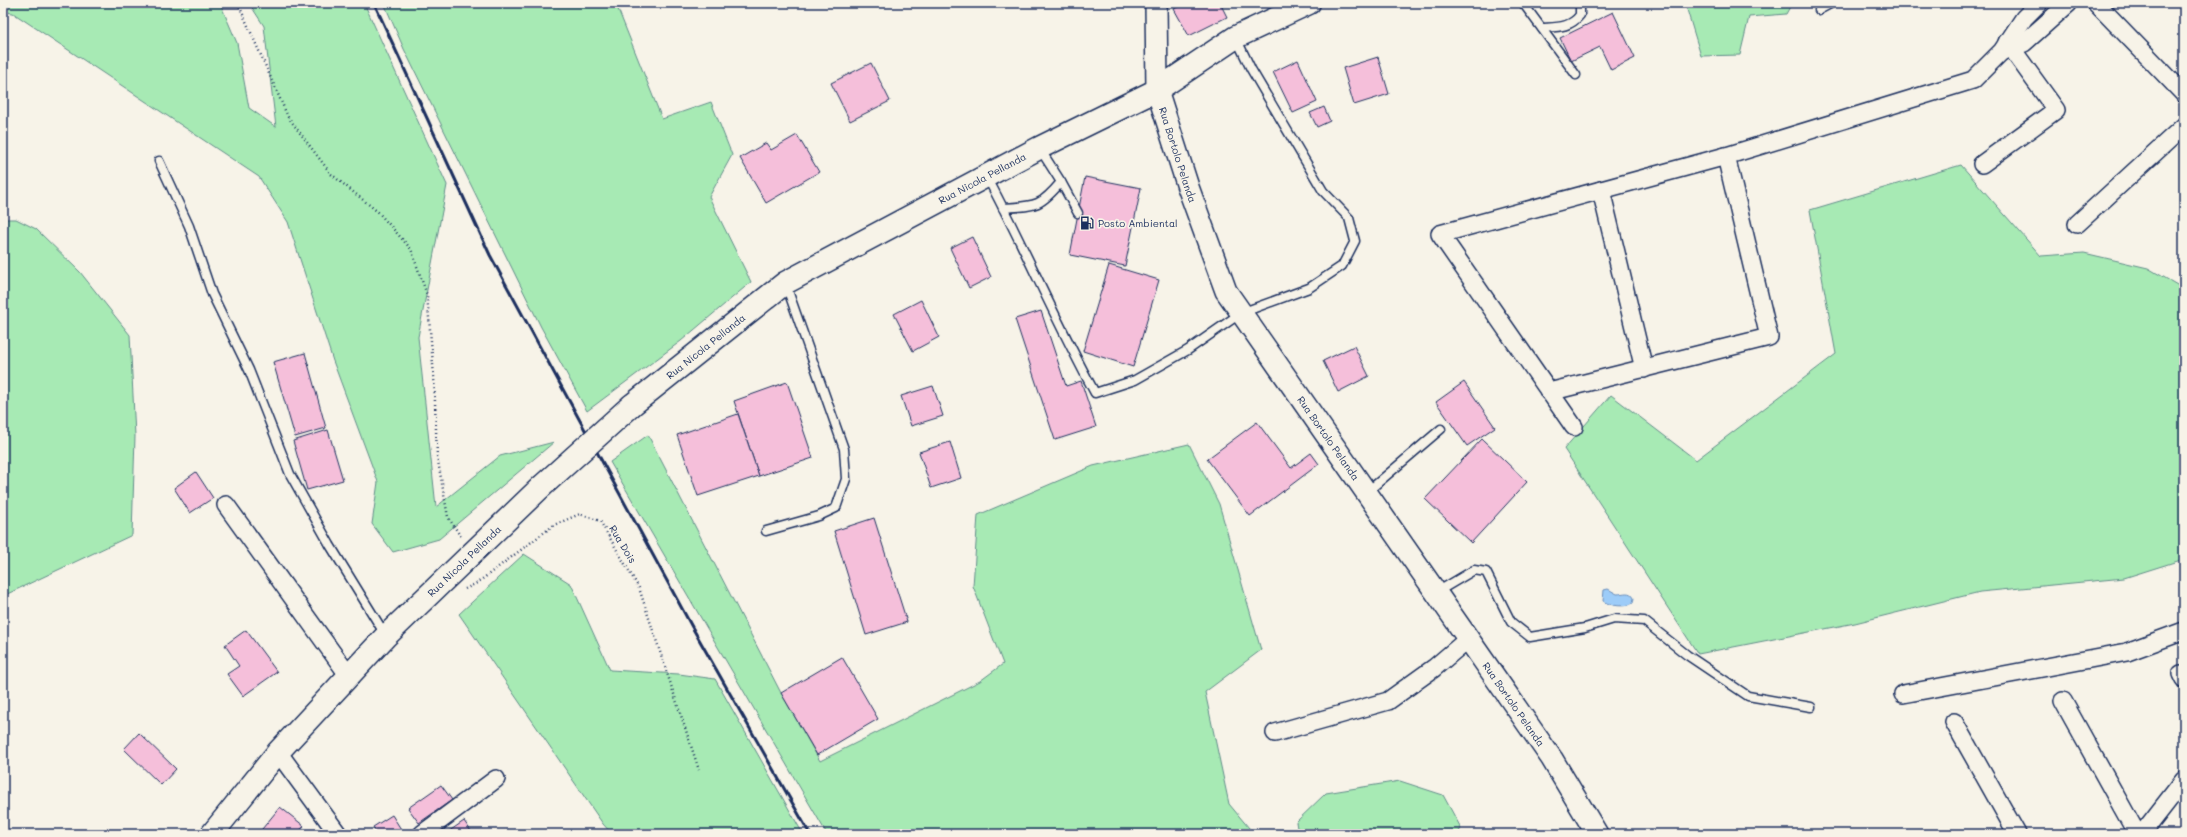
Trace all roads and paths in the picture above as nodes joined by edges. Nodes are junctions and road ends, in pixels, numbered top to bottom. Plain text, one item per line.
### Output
1 (238, 3) edge
2 (1156, 3) edge
3 (1523, 3) edge
4 (1580, 3) edge
5 (1832, 3) edge
6 (2039, 3) edge
7 (2069, 3) edge
8 (2096, 3) edge
9 (1306, 4) edge
10 (1819, 10) dead end
11 (1542, 28) junction
12 (1236, 37) junction
13 (2007, 47) junction
14 (1576, 74) dead end
15 (2182, 87) edge
16 (1157, 90) junction
17 (2184, 126) edge
18 (1039, 148) junction
19 (1726, 156) junction
20 (159, 161) dead end
21 (1982, 164) dead end
22 (986, 177) junction
23 (1061, 182) junction
24 (1601, 190) junction
25 (1004, 208) junction
26 (1078, 212) dead end
27 (2077, 224) dead end
28 (785, 283) junction
29 (1241, 313) junction
30 (1644, 369) junction
31 (1549, 392) junction
32 (1574, 427) dead end
33 (1441, 430) dead end
34 (1366, 492) junction
35 (226, 505) dead end
36 (766, 531) dead end
37 (472, 552) junction
38 (463, 590) dead end
39 (1436, 592) junction
40 (2184, 631) edge
41 (386, 636) junction
42 (1468, 639) junction
43 (349, 676) junction
44 (1903, 694) dead end
45 (2063, 701) dead end
46 (1811, 707) dead end
47 (1954, 722) dead end
48 (1275, 733) dead end
49 (278, 752) junction
50 (699, 770) dead end
51 (496, 779) dead end
52 (2184, 780) edge
53 (212, 834) edge
54 (338, 834) edge
55 (422, 834) edge
56 (1597, 834) edge
57 (2017, 834) edge
58 (2137, 834) edge
59 (2142, 834) edge

1 - 37 path
2 - 16 street, Rua Bortolo Pelanda
3 - 11 lane
4 - 11 lane
5 - 10 lane
6 - 13 street
7 - 13 street
8 - 15 street
9 - 12 main road, Rua Nicola Pellanda
11 - 14 lane
12 - 16 main road, Rua Nicola Pellanda
12 - 29 lane
13 - 19 street
13 - 21 street
16 - 18 main road, Rua Nicola Pellanda
16 - 29 street, Rua Bortolo Pelanda
17 - 27 street
18 - 22 main road, Rua Nicola Pellanda
18 - 23 lane
19 - 24 street
19 - 30 street
20 - 41 lane
22 - 25 lane
22 - 28 main road, Rua Nicola Pellanda
23 - 25 lane
23 - 26 lane
24 - 30 street
24 - 31 street
25 - 29 lane
28 - 36 lane
28 - 37 main road, Rua Nicola Pellanda, bridge
29 - 34 street, Rua Bortolo Pelanda
30 - 31 street
31 - 32 street
33 - 34 lane
34 - 39 street, Rua Bortolo Pelanda
35 - 43 street
37 - 41 main road, Rua Nicola Pellanda
38 - 50 path, Rua Dois
39 - 42 street, Rua Bortolo Pelanda
39 - 46 lane
40 - 44 street
41 - 43 main road, Rua Nicola Pellanda
42 - 48 street
42 - 56 street, Rua Bortolo Pelanda
43 - 49 main road, Rua Nicola Pellanda
45 - 58 street
47 - 57 street
49 - 53 main road, Rua Nicola Pellanda
49 - 54 street
51 - 55 street
52 - 59 street

